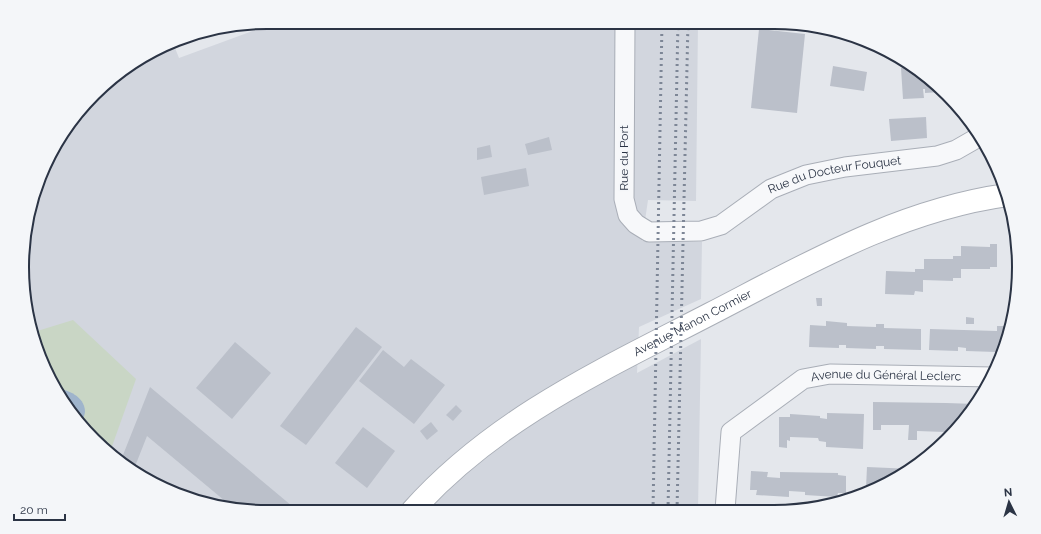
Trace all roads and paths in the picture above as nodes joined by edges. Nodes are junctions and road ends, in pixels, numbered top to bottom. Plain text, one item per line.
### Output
1 (625, 29) edge
2 (975, 139) edge
3 (1001, 196) edge
4 (701, 231) joint
5 (985, 377) edge
6 (418, 505) edge
7 (725, 505) edge

1 - 4 street, Rue du Port
2 - 4 street, Rue du Docteur Fouquet
3 - 6 street, Avenue Manon Cormier
5 - 7 street, Avenue du Général Leclerc

